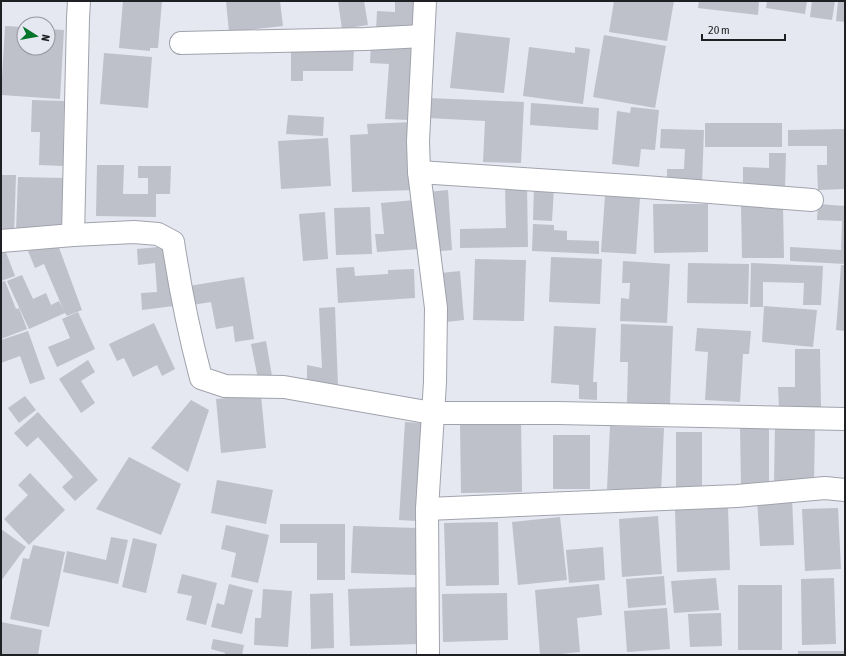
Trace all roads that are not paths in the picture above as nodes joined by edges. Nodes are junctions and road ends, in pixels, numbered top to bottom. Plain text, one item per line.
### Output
1 (80, 1) edge
2 (425, 1) edge
3 (423, 36) junction
4 (181, 43) dead end
5 (419, 172) junction
6 (812, 200) dead end
7 (74, 235) junction
8 (1, 241) edge
9 (432, 413) junction
10 (845, 420) edge
11 (845, 490) edge
12 (427, 509) junction
13 (428, 655) edge

1 - 7 street
2 - 3 street
3 - 4 street
3 - 5 street
5 - 6 street
5 - 9 street
7 - 8 street
7 - 9 street
9 - 10 street
9 - 12 street
11 - 12 street
12 - 13 street

